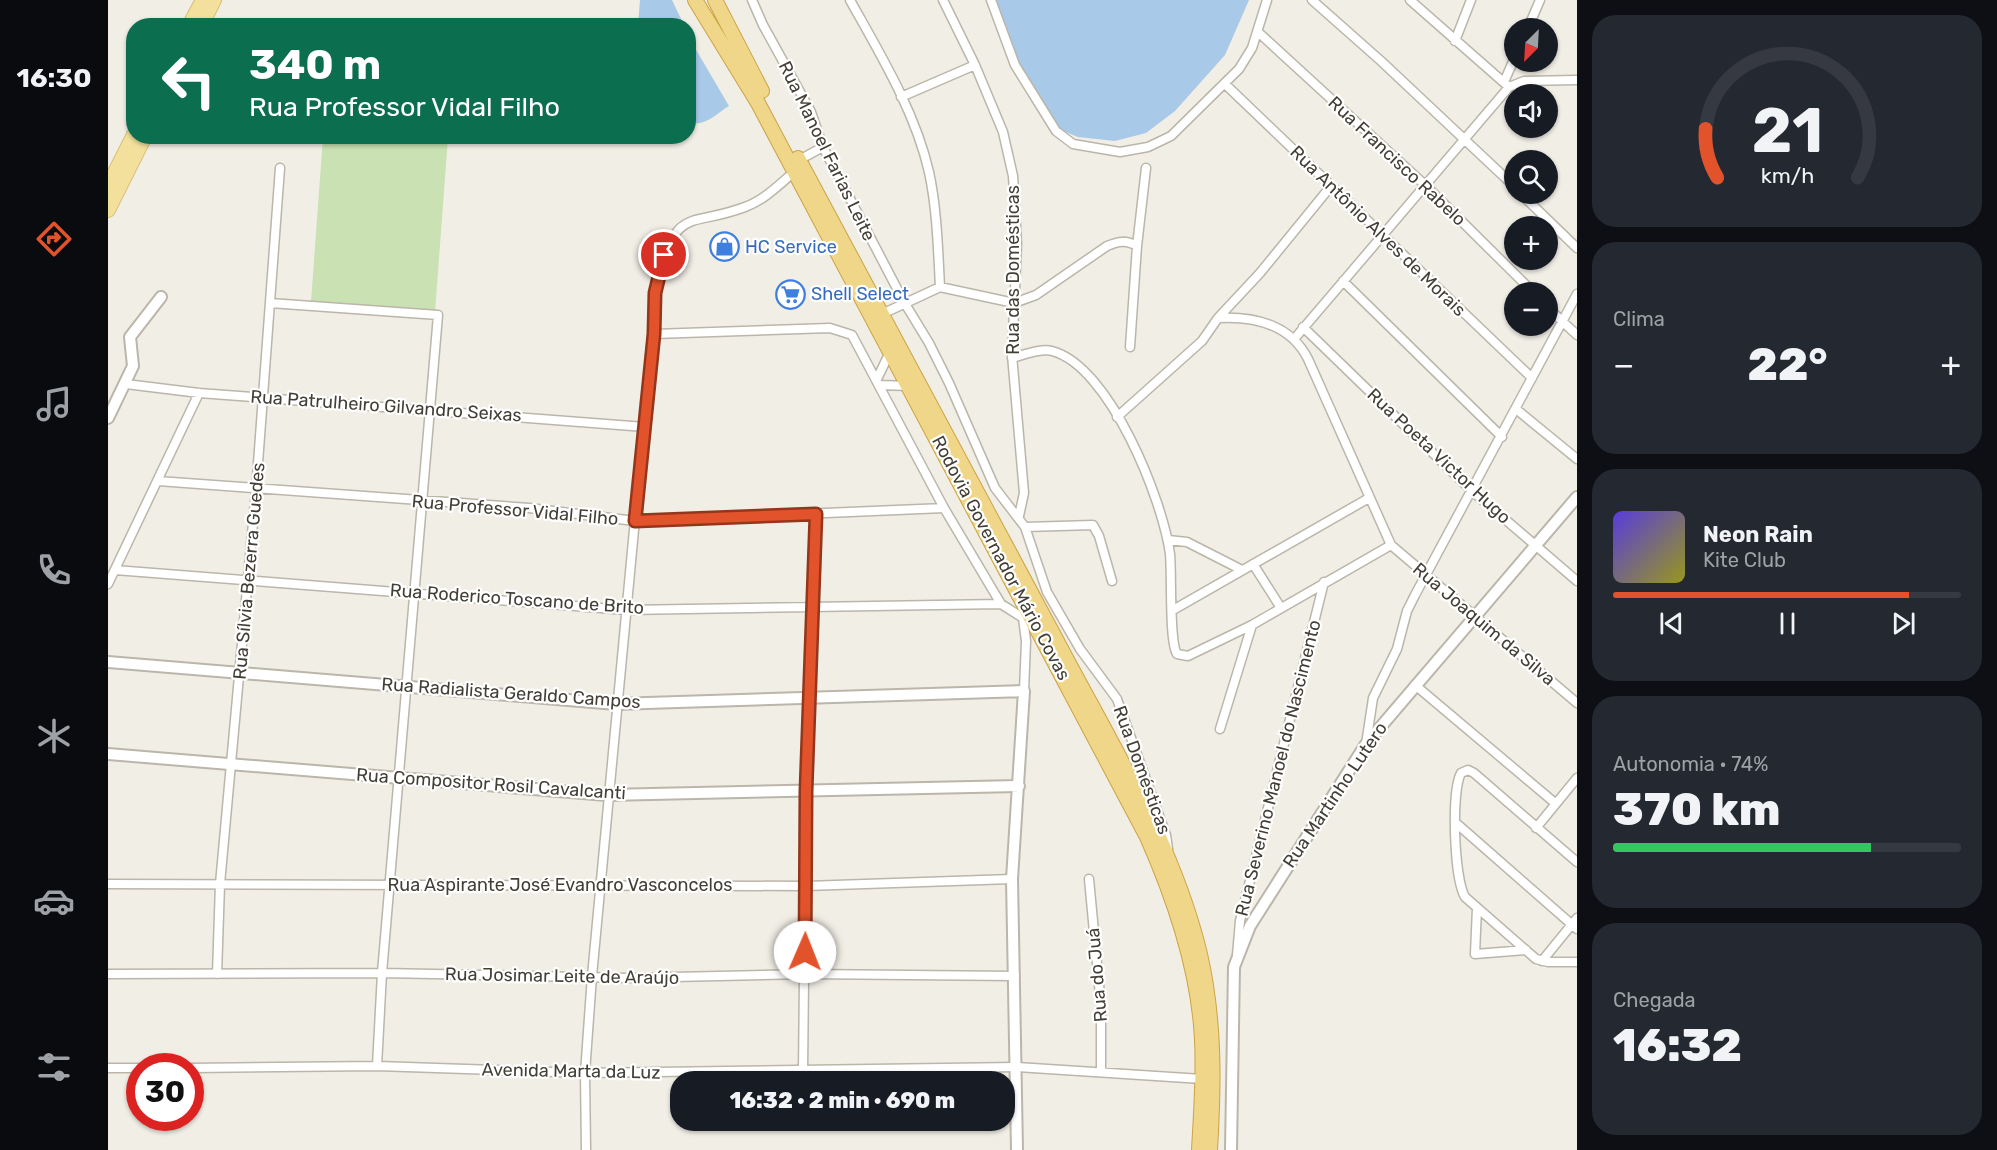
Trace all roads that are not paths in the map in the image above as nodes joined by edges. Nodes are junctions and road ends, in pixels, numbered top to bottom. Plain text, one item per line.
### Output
1 (203, 0) edge
2 (214, 0) edge
3 (695, 0) edge
4 (709, 0) edge
5 (715, 0) edge
6 (753, 0) edge
7 (850, 0) edge
8 (943, 0) edge
9 (991, 0) edge
10 (1267, 0) edge
11 (1312, 0) edge
12 (1410, 0) edge
13 (1471, 0) edge
14 (1540, 0) edge
15 (193, 18) edge
16 (205, 18) edge
17 (1532, 18) edge
18 (724, 21) junction
19 (1258, 32) junction
20 (1455, 41) junction
21 (975, 64) junction
22 (1577, 80) edge
23 (1225, 84) junction
24 (1505, 84) edge
25 (1510, 84) edge
26 (1504, 88) edge
27 (901, 97) junction
28 (1465, 138) junction
29 (129, 144) edge
30 (141, 144) edge
31 (823, 147) junction
32 (797, 166) junction
33 (280, 168) dead end
34 (1146, 168) dead end
35 (1504, 176) edge
36 (109, 180) edge
37 (1425, 185) junction
38 (1330, 186) junction
39 (1531, 204) edge
40 (108, 210) edge
41 (1382, 233) junction
42 (1137, 246) junction
43 (1577, 248) edge
44 (1343, 281) junction
45 (1523, 282) edge
46 (940, 287) junction
47 (1577, 294) edge
48 (161, 297) dead end
49 (904, 302) junction
50 (270, 303) junction
51 (1014, 303) junction
52 (882, 314) junction
53 (1558, 317) edge
54 (1218, 318) junction
55 (1563, 322) junction
56 (1304, 327) junction
57 (654, 334) junction
58 (1577, 336) edge
59 (1294, 338) junction
60 (1130, 347) dead end
61 (890, 352) junction
62 (1012, 358) junction
63 (1532, 378) junction
64 (878, 382) junction
65 (126, 384) junction
66 (909, 386) junction
67 (199, 393) junction
68 (263, 397) junction
69 (430, 409) junction
70 (1516, 409) junction
71 (1117, 417) junction
72 (108, 418) edge
73 (645, 427) junction
74 (1502, 437) junction
75 (1577, 459) edge
76 (982, 460) junction
77 (965, 468) junction
78 (158, 481) junction
79 (256, 490) junction
80 (1473, 491) junction
81 (1577, 497) edge
82 (1370, 498) junction
83 (422, 501) junction
84 (944, 508) junction
85 (816, 514) junction
86 (1019, 516) junction
87 (635, 521) junction
88 (1025, 527) junction
89 (1168, 540) junction
90 (1535, 544) junction
91 (1391, 545) junction
92 (1253, 564) junction
93 (115, 570) junction
94 (1242, 570) junction
95 (1428, 574) junction
96 (248, 580) junction
97 (1577, 580) edge
98 (1112, 582) dead end
99 (1324, 582) junction
100 (108, 584) edge
101 (414, 591) junction
102 (1001, 604) junction
103 (813, 605) junction
104 (1281, 608) junction
105 (626, 610) junction
106 (1173, 610) junction
107 (1475, 614) junction
108 (1027, 616) junction
109 (1252, 625) junction
110 (108, 662) edge
111 (240, 673) junction
112 (1415, 685) junction
113 (408, 687) junction
114 (1024, 691) junction
115 (811, 698) junction
116 (1577, 703) edge
117 (616, 704) junction
118 (1220, 729) dead end
119 (1366, 744) junction
120 (108, 754) edge
121 (232, 763) junction
122 (400, 778) junction
123 (1577, 778) edge
124 (1018, 786) junction
125 (806, 791) junction
126 (607, 795) junction
127 (1555, 803) junction
128 (1456, 823) junction
129 (1536, 828) junction
130 (1168, 858) junction
131 (1577, 862) edge
132 (1012, 879) junction
133 (1089, 879) dead end
134 (108, 884) edge
135 (220, 884) junction
136 (391, 884) junction
137 (806, 885) junction
138 (599, 886) junction
139 (1477, 908) junction
140 (1575, 924) edge
141 (1526, 950) junction
142 (1237, 956) junction
143 (1542, 961) junction
144 (1577, 962) edge
145 (382, 973) junction
146 (108, 974) edge
147 (217, 974) junction
148 (804, 974) junction
149 (591, 976) junction
150 (1015, 976) junction
151 (377, 1066) junction
152 (1017, 1067) junction
153 (108, 1068) edge
154 (126, 1068) edge
155 (204, 1068) edge
156 (803, 1071) edge
157 (846, 1071) edge
158 (1101, 1071) junction
159 (585, 1073) junction
160 (670, 1073) edge
161 (1202, 1079) junction
162 (586, 1150) edge
163 (1017, 1150) edge
164 (1199, 1150) edge
165 (1210, 1150) edge
166 (1231, 1150) edge

1 - 15 main road
2 - 16 main road
3 - 32 highway, Rodovia Governador Mário Covas
4 - 18 highway
5 - 18 highway
6 - 31 street, Rua Manoel Farias Leite
7 - 27 street
8 - 21 street, Rua das Domésticas
9 - 23 street
10 - 19 street
11 - 28 street
12 - 20 street
13 - 20 street
14 - 17 street
18 - 32 highway, Rodovia Governador Mário Covas
19 - 23 street
19 - 37 street, Rua Francisco Rabelo
20 - 24 street
21 - 27 street
21 - 51 street, Rua das Domésticas
22 - 25 street
23 - 38 street, Rua Antônio Alves de Morais
26 - 28 street
27 - 46 street
28 - 35 street
28 - 37 street
29 - 36 main road
30 - 40 main road
31 - 32 street
31 - 49 street, Rua Manoel Farias Leite
32 - 52 highway, Rodovia Governador Mário Covas
32 - 57 street
32 - 61 highway, Rodovia Governador Mário Covas
33 - 50 street, Rua Sílvia Bezerra Guedes
34 - 42 street
37 - 41 street
37 - 45 street, Rua Francisco Rabelo
38 - 41 street, Rua Antônio Alves de Morais
38 - 54 street
39 - 43 street
41 - 44 street
41 - 63 street, Rua Antônio Alves de Morais
42 - 51 street
42 - 60 street
44 - 56 street
44 - 74 street
46 - 49 street
46 - 51 street
47 - 55 street
48 - 65 street
49 - 52 street
49 - 76 street, Rua Manoel Farias Leite
50 - 68 street, Rua Sílvia Bezerra Guedes
50 - 69 street
51 - 62 street, Rua das Domésticas
52 - 77 highway, Rodovia Governador Mário Covas
53 - 55 street
54 - 59 street
54 - 71 street
55 - 58 street
55 - 63 street
56 - 59 street
56 - 80 street, Rua Poeta Victor Hugo
57 - 64 street
57 - 73 street
59 - 82 street
61 - 64 street
61 - 66 highway, Rodovia Governador Mário Covas
62 - 71 street
62 - 86 street, Rua das Domésticas
63 - 70 street
64 - 66 street
64 - 84 street
65 - 67 street, Rua Patrulheiro Gilvandro Seixas
65 - 72 street
66 - 108 highway, Rodovia Governador Mário Covas
67 - 68 street, Rua Patrulheiro Gilvandro Seixas
67 - 78 street
68 - 69 street, Rua Patrulheiro Gilvandro Seixas
68 - 79 street, Rua Sílvia Bezerra Guedes
69 - 73 street, Rua Patrulheiro Gilvandro Seixas
69 - 83 street
70 - 74 street
70 - 75 street
71 - 89 street
73 - 87 street
74 - 80 street
76 - 77 street
76 - 86 street, Rua Manoel Farias Leite
77 - 130 highway, Rodovia Governador Mário Covas
78 - 79 street, Rua Professor Vidal Filho
78 - 93 street
79 - 83 street, Rua Professor Vidal Filho
79 - 96 street, Rua Sílvia Bezerra Guedes
80 - 90 street, Rua Poeta Victor Hugo
80 - 95 street
81 - 90 street, Rua Martinho Lutero
82 - 91 street
82 - 92 street
83 - 87 street, Rua Professor Vidal Filho
83 - 101 street
84 - 85 street, Rua Professor Vidal Filho
84 - 102 street
85 - 87 street, Rua Professor Vidal Filho
85 - 103 street
86 - 88 street, Rua Manoel Farias Leite
87 - 105 street
88 - 98 street
88 - 130 street, Rua Domésticas
89 - 94 street
89 - 106 street
90 - 97 street, Rua Poeta Victor Hugo
90 - 107 street, Rua Martinho Lutero
91 - 95 street, Rua Joaquim da Silva
91 - 99 street
92 - 94 street
92 - 104 street
93 - 96 street, Rua Roderico Toscano de Brito
93 - 100 street
94 - 106 street
95 - 107 street, Rua Joaquim da Silva
95 - 119 street
96 - 101 street, Rua Roderico Toscano de Brito
96 - 111 street, Rua Sílvia Bezerra Guedes
99 - 104 street
99 - 142 street, Rua Severino Manoel do Nascimento
101 - 105 street, Rua Roderico Toscano de Brito
101 - 113 street
102 - 103 street, Rua Roderico Toscano de Brito
102 - 108 street
103 - 105 street, Rua Roderico Toscano de Brito
103 - 115 street
104 - 109 street
105 - 117 street
106 - 109 street
107 - 112 street, Rua Martinho Lutero
107 - 116 street, Rua Joaquim da Silva
108 - 114 street
108 - 161 highway, Rodovia Governador Mário Covas
109 - 118 street
110 - 111 street, Rua Radialista Geraldo Campos
111 - 113 street, Rua Radialista Geraldo Campos
111 - 121 street, Rua Sílvia Bezerra Guedes
112 - 119 street, Rua Martinho Lutero
112 - 127 street
113 - 117 street, Rua Radialista Geraldo Campos
113 - 122 street
114 - 115 street, Rua Radialista Geraldo Campos
114 - 124 street
115 - 117 street, Rua Radialista Geraldo Campos
115 - 125 street
117 - 126 street
119 - 142 street, Rua Martinho Lutero
120 - 121 street, Rua Compositor Rosil Cavalcanti
121 - 122 street, Rua Compositor Rosil Cavalcanti
121 - 135 street, Rua Sílvia Bezerra Guedes
122 - 126 street, Rua Compositor Rosil Cavalcanti
122 - 136 street
123 - 127 street
124 - 125 street, Rua Compositor Rosil Cavalcanti
124 - 132 street
125 - 126 street, Rua Compositor Rosil Cavalcanti
125 - 137 street
126 - 138 street
127 - 129 street
128 - 129 street
128 - 139 street
128 - 140 street
129 - 131 street
130 - 165 highway, Rodovia Governador Mário Covas
132 - 137 street, Rua Aspirante José Evandro Vasconcelos
132 - 150 street
133 - 158 street, Rua do Juá
134 - 135 street, Rua Aspirante José Evandro Vasconcelos
135 - 136 street, Rua Aspirante José Evandro Vasconcelos
135 - 147 street, Rua Sílvia Bezerra Guedes
136 - 138 street, Rua Aspirante José Evandro Vasconcelos
136 - 145 street
137 - 138 street, Rua Aspirante José Evandro Vasconcelos
137 - 148 street
138 - 149 street
139 - 141 street
139 - 141 street
140 - 143 street
141 - 143 street
142 - 166 street, Rua Martinho Lutero
143 - 144 street
145 - 147 street, Rua Josimar Leite de Araújo
145 - 149 street, Rua Josimar Leite de Araújo
145 - 151 street
146 - 147 street, Rua Josimar Leite de Araújo
148 - 149 street, Rua Josimar Leite de Araújo
148 - 150 street, Rua Josimar Leite de Araújo
148 - 156 street
149 - 159 street
150 - 152 street
151 - 155 street, Avenida Marta da Luz
151 - 159 street, Avenida Marta da Luz
152 - 157 street, Avenida Marta da Luz
152 - 158 street, Avenida Marta da Luz
152 - 163 street
153 - 154 street
158 - 161 street, Avenida Marta da Luz
159 - 160 street, Avenida Marta da Luz
159 - 162 street
161 - 164 highway, Rodovia Governador Mário Covas

